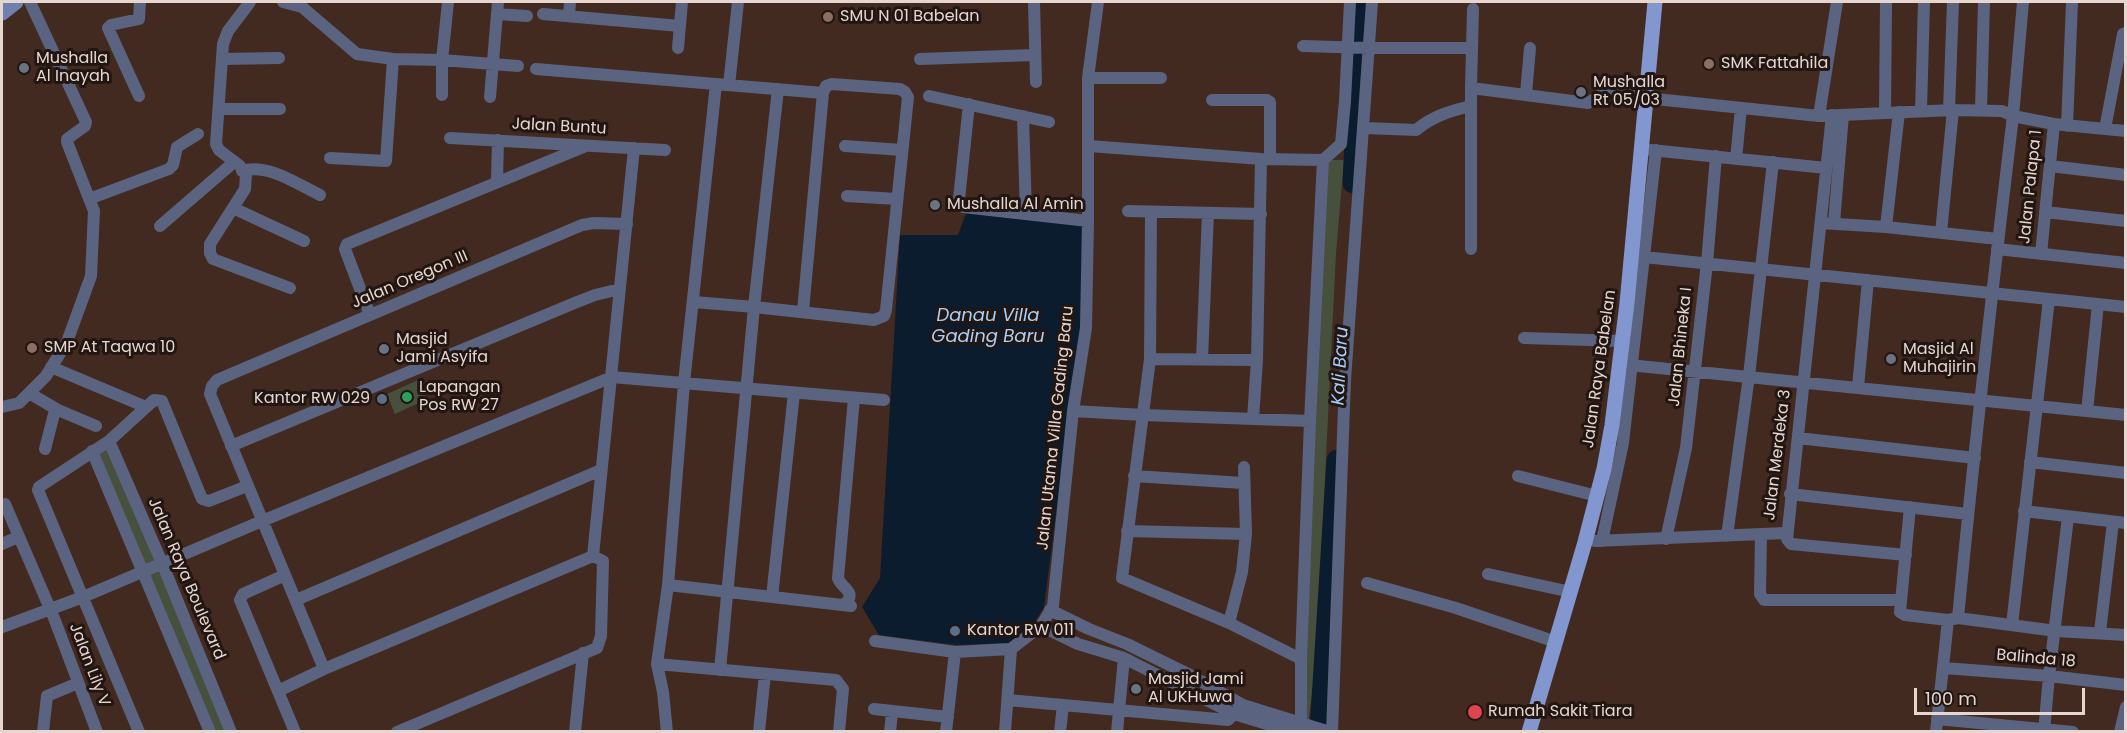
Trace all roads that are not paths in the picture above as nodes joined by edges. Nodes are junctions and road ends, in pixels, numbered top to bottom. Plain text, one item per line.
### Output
1 (16, 2) edge
2 (30, 2) edge
3 (140, 2) edge
4 (250, 2) edge
5 (283, 2) edge
6 (448, 2) edge
7 (570, 2) edge
8 (682, 2) edge
9 (738, 2) edge
10 (1034, 2) edge
11 (1098, 2) edge
12 (1350, 2) edge
13 (1372, 2) edge
14 (1655, 2) edge
15 (1838, 2) edge
16 (1886, 2) edge
17 (1924, 2) edge
18 (1953, 2) edge
19 (1984, 2) edge
20 (2023, 2) edge
21 (2072, 2) edge
22 (498, 8) edge
23 (1473, 9) dead end
24 (2, 13) edge
25 (543, 14) dead end
26 (527, 16) dead end
27 (569, 16) junction
28 (680, 26) junction
29 (2126, 33) edge
30 (1303, 46) dead end
31 (1348, 47) junction
32 (678, 48) dead end
33 (1369, 48) junction
34 (1472, 48) junction
35 (1530, 48) dead end
36 (1035, 56) junction
37 (279, 58) dead end
38 (920, 58) dead end
39 (223, 59) junction
40 (393, 59) junction
41 (442, 60) junction
42 (492, 64) junction
43 (518, 66) dead end
44 (536, 69) dead end
45 (1088, 78) junction
46 (1161, 78) dead end
47 (1036, 82) dead end
48 (716, 84) junction
49 (729, 85) junction
50 (1471, 88) junction
51 (778, 89) junction
52 (823, 93) junction
53 (1526, 94) junction
54 (442, 95) dead end
55 (139, 96) dead end
56 (929, 96) dead end
57 (490, 97) dead end
58 (1646, 98) junction
59 (1212, 100) dead end
60 (969, 104) junction
61 (1471, 106) junction
62 (1741, 108) junction
63 (220, 109) junction
64 (280, 109) dead end
65 (1951, 110) junction
66 (1981, 110) junction
67 (1921, 111) junction
68 (1899, 112) junction
69 (1885, 113) junction
70 (2009, 114) junction
71 (1837, 115) junction
72 (1023, 116) junction
73 (1819, 116) junction
74 (1049, 122) dead end
75 (2061, 125) junction
76 (2105, 129) junction
77 (2126, 131) edge
78 (198, 134) dead end
79 (1364, 134) junction
80 (450, 138) dead end
81 (1341, 138) junction
82 (498, 140) junction
83 (586, 146) junction
84 (845, 146) dead end
85 (1089, 146) junction
86 (634, 148) junction
87 (1649, 149) junction
88 (665, 150) dead end
89 (902, 150) junction
90 (1716, 156) junction
91 (330, 158) dead end
92 (1266, 159) junction
93 (1736, 159) junction
94 (1323, 160) junction
95 (1773, 162) junction
96 (238, 166) junction
97 (2050, 166) junction
98 (1826, 168) junction
99 (2126, 175) edge
100 (497, 182) junction
101 (320, 195) dead end
102 (847, 196) dead end
103 (89, 199) junction
104 (897, 199) junction
105 (233, 208) junction
106 (1128, 211) dead end
107 (1151, 212) junction
108 (2045, 212) junction
109 (1208, 213) junction
110 (1026, 214) junction
111 (1261, 214) junction
112 (1088, 221) junction
113 (2126, 221) edge
114 (1827, 223) junction
115 (627, 224) junction
116 (160, 225) dead end
117 (1886, 227) junction
118 (1941, 233) junction
119 (304, 241) dead end
120 (1998, 244) junction
121 (1471, 249) dead end
122 (2041, 254) junction
123 (1644, 257) junction
124 (1707, 263) junction
125 (2126, 263) edge
126 (1761, 269) junction
127 (1815, 274) junction
128 (1868, 280) junction
129 (290, 288) dead end
130 (620, 290) junction
131 (1992, 293) junction
132 (2049, 299) junction
133 (694, 302) junction
134 (2098, 304) junction
135 (754, 307) junction
136 (2126, 307) edge
137 (803, 312) junction
138 (370, 315) junction
139 (1524, 338) dead end
140 (1622, 341) junction
141 (1150, 358) junction
142 (1202, 358) junction
143 (1257, 360) junction
144 (1625, 364) junction
145 (51, 367) junction
146 (1695, 370) junction
147 (612, 376) junction
148 (1749, 376) junction
149 (1803, 381) junction
150 (684, 383) junction
151 (1858, 387) junction
152 (747, 388) junction
153 (29, 393) junction
154 (794, 393) junction
155 (854, 398) junction
156 (884, 400) dead end
157 (1979, 400) junction
158 (2037, 405) junction
159 (2, 406) edge
160 (146, 407) junction
161 (58, 410) junction
162 (1073, 411) junction
163 (2087, 411) junction
164 (1143, 415) junction
165 (2126, 415) edge
166 (1253, 419) junction
167 (1310, 421) junction
168 (96, 426) dead end
169 (1798, 438) junction
170 (109, 441) junction
171 (231, 446) junction
172 (45, 449) dead end
173 (92, 451) junction
174 (1975, 458) junction
175 (2030, 462) junction
176 (1244, 467) dead end
177 (601, 471) junction
178 (2126, 473) edge
179 (1134, 476) junction
180 (1518, 476) dead end
181 (1243, 483) junction
182 (248, 486) junction
183 (1790, 494) junction
184 (1597, 496) junction
185 (5, 504) dead end
186 (1910, 507) junction
187 (2024, 512) junction
188 (1968, 514) junction
189 (2068, 517) junction
190 (262, 521) junction
191 (2119, 523) edge
192 (1127, 531) junction
193 (1786, 533) junction
194 (1246, 534) junction
195 (1761, 534) junction
196 (1726, 536) junction
197 (18, 537) junction
198 (1666, 539) junction
199 (1602, 541) junction
200 (1586, 542) junction
201 (2, 544) edge
202 (1906, 555) junction
203 (593, 556) junction
204 (162, 563) junction
205 (143, 571) junction
206 (1488, 574) dead end
207 (285, 575) junction
208 (1367, 583) dead end
209 (668, 585) junction
210 (729, 592) junction
211 (1571, 592) junction
212 (83, 597) junction
213 (772, 597) junction
214 (296, 600) junction
215 (1900, 600) junction
216 (1052, 608) junction
217 (50, 610) junction
218 (1953, 619) junction
219 (1229, 623) junction
220 (2012, 625) junction
221 (1041, 626) junction
222 (2, 627) edge
223 (2056, 631) junction
224 (2100, 632) junction
225 (2126, 635) edge
226 (875, 641) dead end
227 (1556, 642) junction
228 (1011, 649) junction
229 (955, 652) junction
230 (583, 653) junction
231 (1124, 658) junction
232 (1301, 659) junction
233 (657, 664) junction
234 (1944, 668) junction
235 (324, 669) junction
236 (720, 670) junction
237 (765, 675) junction
238 (2049, 676) junction
239 (78, 683) junction
240 (2126, 685) edge
241 (278, 691) junction
242 (1008, 700) junction
243 (1063, 705) junction
244 (2126, 707) edge
245 (874, 709) dead end
246 (1119, 710) junction
247 (892, 711) junction
248 (948, 717) junction
249 (1232, 718) edge
250 (1936, 725) edge
251 (1301, 728) edge
252 (2044, 730) edge
253 (1329, 731) edge
254 (43, 732) edge
255 (97, 732) edge
256 (139, 732) edge
257 (210, 732) edge
258 (231, 732) edge
259 (295, 732) edge
260 (397, 732) edge
261 (575, 732) edge
262 (667, 732) edge
263 (759, 732) edge
264 (839, 732) edge
265 (890, 732) edge
266 (946, 732) edge
267 (1005, 732) edge
268 (1060, 732) edge
269 (1117, 732) edge
270 (1529, 732) edge
271 (2073, 732) edge
272 (2120, 732) edge

1 - 24 street
2 - 103 street
3 - 55 street
4 - 39 street
5 - 40 street
6 - 41 street
7 - 27 street
8 - 28 street
9 - 49 street
10 - 36 street
11 - 45 street, Jalan Utama Villa Gading Baru
12 - 31 street
13 - 33 street
14 - 58 main road, Jalan Raya Babelan
15 - 73 street
16 - 69 street
17 - 67 street
18 - 65 street
19 - 66 street
20 - 70 street
21 - 75 street, Jalan Palapa 1
22 - 26 street
22 - 42 street
23 - 34 street
25 - 27 street
27 - 28 street
28 - 32 street
29 - 76 street
30 - 31 street
31 - 33 street
31 - 81 street
33 - 34 street
33 - 79 street
34 - 50 street
35 - 53 street
36 - 38 street
36 - 47 street
37 - 39 street
39 - 63 street
40 - 41 street
40 - 91 street
41 - 42 street
41 - 54 street
42 - 43 street
42 - 57 street
44 - 48 street
45 - 46 street
45 - 85 street, Jalan Utama Villa Gading Baru
48 - 49 street
48 - 133 street
49 - 51 street
50 - 53 street
50 - 61 street
51 - 52 street
51 - 135 street
52 - 89 street
52 - 137 street
53 - 58 street
56 - 60 street
58 - 62 street
58 - 87 main road, Jalan Raya Babelan
59 - 92 street
60 - 72 street
60 - 110 street
61 - 79 street
61 - 121 street
62 - 73 street
62 - 93 street
63 - 64 street
63 - 96 street
65 - 66 street
65 - 67 street
65 - 118 street
66 - 70 street
67 - 68 street
68 - 69 street
68 - 117 street
69 - 71 street
70 - 75 street
70 - 120 street
71 - 73 street
71 - 98 street
71 - 114 street
72 - 74 street
72 - 110 street
75 - 76 street
75 - 97 street, Jalan Palapa 1
76 - 77 street
78 - 103 street
79 - 81 street
79 - 253 street
80 - 82 street, Jalan Buntu
81 - 94 street
82 - 83 street, Jalan Buntu
82 - 100 street
83 - 86 street, Jalan Buntu
83 - 100 street
84 - 89 street
85 - 92 street
85 - 112 street, Jalan Utama Villa Gading Baru
86 - 88 street, Jalan Buntu
86 - 115 street
87 - 90 street
87 - 123 street
87 - 140 main road, Jalan Raya Babelan
89 - 104 street
90 - 93 street
90 - 124 street, Jalan Bhineka I
92 - 94 street
92 - 111 street
93 - 95 street
94 - 167 street
95 - 98 street
95 - 126 street
96 - 101 street
96 - 105 street
96 - 116 street
97 - 99 street
97 - 108 street, Jalan Palapa 1
98 - 114 street
100 - 138 street
102 - 104 street
103 - 145 street
104 - 137 street
105 - 119 street
105 - 129 street
106 - 107 street
107 - 109 street
107 - 141 street
108 - 113 street
108 - 122 street, Jalan Palapa 1
109 - 111 street
109 - 142 street
110 - 112 street
111 - 143 street
112 - 162 street, Jalan Utama Villa Gading Baru
114 - 117 street
114 - 127 street, Jalan Merdeka 3
115 - 130 street
115 - 138 street, Jalan Oregon III
117 - 118 street
118 - 120 street
120 - 122 street
120 - 131 street
122 - 125 street
123 - 124 street
123 - 144 street
124 - 126 street
124 - 146 street, Jalan Bhineka I
126 - 127 street
126 - 148 street
127 - 128 street
127 - 149 street, Jalan Merdeka 3
128 - 131 street
128 - 151 street
130 - 147 street
130 - 171 street
131 - 132 street
131 - 157 street
132 - 134 street
132 - 158 street
133 - 135 street
133 - 150 street
134 - 136 street
134 - 163 street
135 - 137 street
135 - 152 street
138 - 171 street, Jalan Oregon III
139 - 140 street
140 - 144 main road, Jalan Raya Babelan
141 - 142 street
141 - 164 street
142 - 143 street
143 - 166 street
144 - 146 street
144 - 184 main road, Jalan Raya Babelan
144 - 199 street
145 - 153 street
145 - 160 street
146 - 148 street
146 - 198 street, Jalan Bhineka I
147 - 150 street
147 - 177 street
147 - 190 street
148 - 149 street
148 - 196 street
149 - 151 street
149 - 169 street, Jalan Merdeka 3
150 - 152 street
150 - 209 street
151 - 157 street
152 - 154 street
152 - 210 street
153 - 159 street
153 - 161 street
154 - 155 street
154 - 213 street
155 - 156 street
155 - 213 street
157 - 158 street
157 - 174 street
158 - 163 street
158 - 175 street
160 - 170 street
160 - 182 street
161 - 168 street
161 - 172 street
162 - 164 street
162 - 216 street, Jalan Utama Villa Gading Baru
163 - 165 street
164 - 166 street
164 - 179 street
166 - 167 street
167 - 232 street
169 - 174 street
169 - 183 street, Jalan Merdeka 3
170 - 173 street
170 - 204 street, Jalan Raya Boulevard
171 - 182 street
173 - 205 street
173 - 212 street
174 - 188 street
175 - 178 street
175 - 187 street
176 - 181 street
177 - 203 street
177 - 214 street
179 - 181 street
179 - 192 street
180 - 184 street
181 - 194 street
182 - 190 street
183 - 186 street
183 - 193 street, Jalan Merdeka 3
184 - 200 main road, Jalan Raya Babelan
185 - 197 street, Jalan Lily V
186 - 188 street
186 - 202 street
187 - 189 street
187 - 220 street
188 - 218 street
189 - 191 street
189 - 223 street
190 - 204 street
190 - 207 street
191 - 224 street
192 - 194 street
192 - 219 street
193 - 195 street
193 - 202 street
194 - 219 street
195 - 196 street
195 - 215 street
196 - 198 street
197 - 201 street
197 - 217 street, Jalan Lily V
198 - 199 street
199 - 200 street
200 - 211 main road, Jalan Raya Babelan
202 - 215 street
203 - 230 street
203 - 235 street
204 - 205 street
204 - 258 street, Jalan Raya Boulevard
205 - 212 street
205 - 257 street
206 - 211 street
207 - 214 street
207 - 241 street
208 - 227 street
209 - 210 street
209 - 233 street
210 - 213 street
210 - 236 street
211 - 227 main road, Jalan Raya Babelan
212 - 217 street
212 - 256 street
214 - 235 street
215 - 218 street
216 - 221 street
216 - 249 street
217 - 222 street
217 - 239 street, Jalan Lily V
218 - 220 street
218 - 234 street
219 - 232 street
220 - 223 street
221 - 228 street
221 - 231 street
223 - 224 street
223 - 238 street
224 - 225 street
226 - 229 street
227 - 270 main road, Jalan Raya Babelan
228 - 229 street
228 - 242 street
229 - 248 street
230 - 260 street
230 - 261 street
231 - 246 street
231 - 249 street
232 - 251 street
233 - 236 street
233 - 262 street
234 - 238 street, Balinda 18
234 - 250 street
235 - 241 street
236 - 237 street
237 - 263 street
237 - 264 street
238 - 240 street, Balinda 18
238 - 252 street
239 - 254 street
239 - 255 street, Jalan Lily V
241 - 259 street
242 - 243 street
242 - 267 street
243 - 246 street
243 - 268 street
244 - 272 street
245 - 247 street
246 - 249 street
246 - 269 street
247 - 248 street
247 - 265 street
248 - 266 street
249 - 251 street
249 - 251 street
250 - 252 street
251 - 253 street
252 - 271 street

